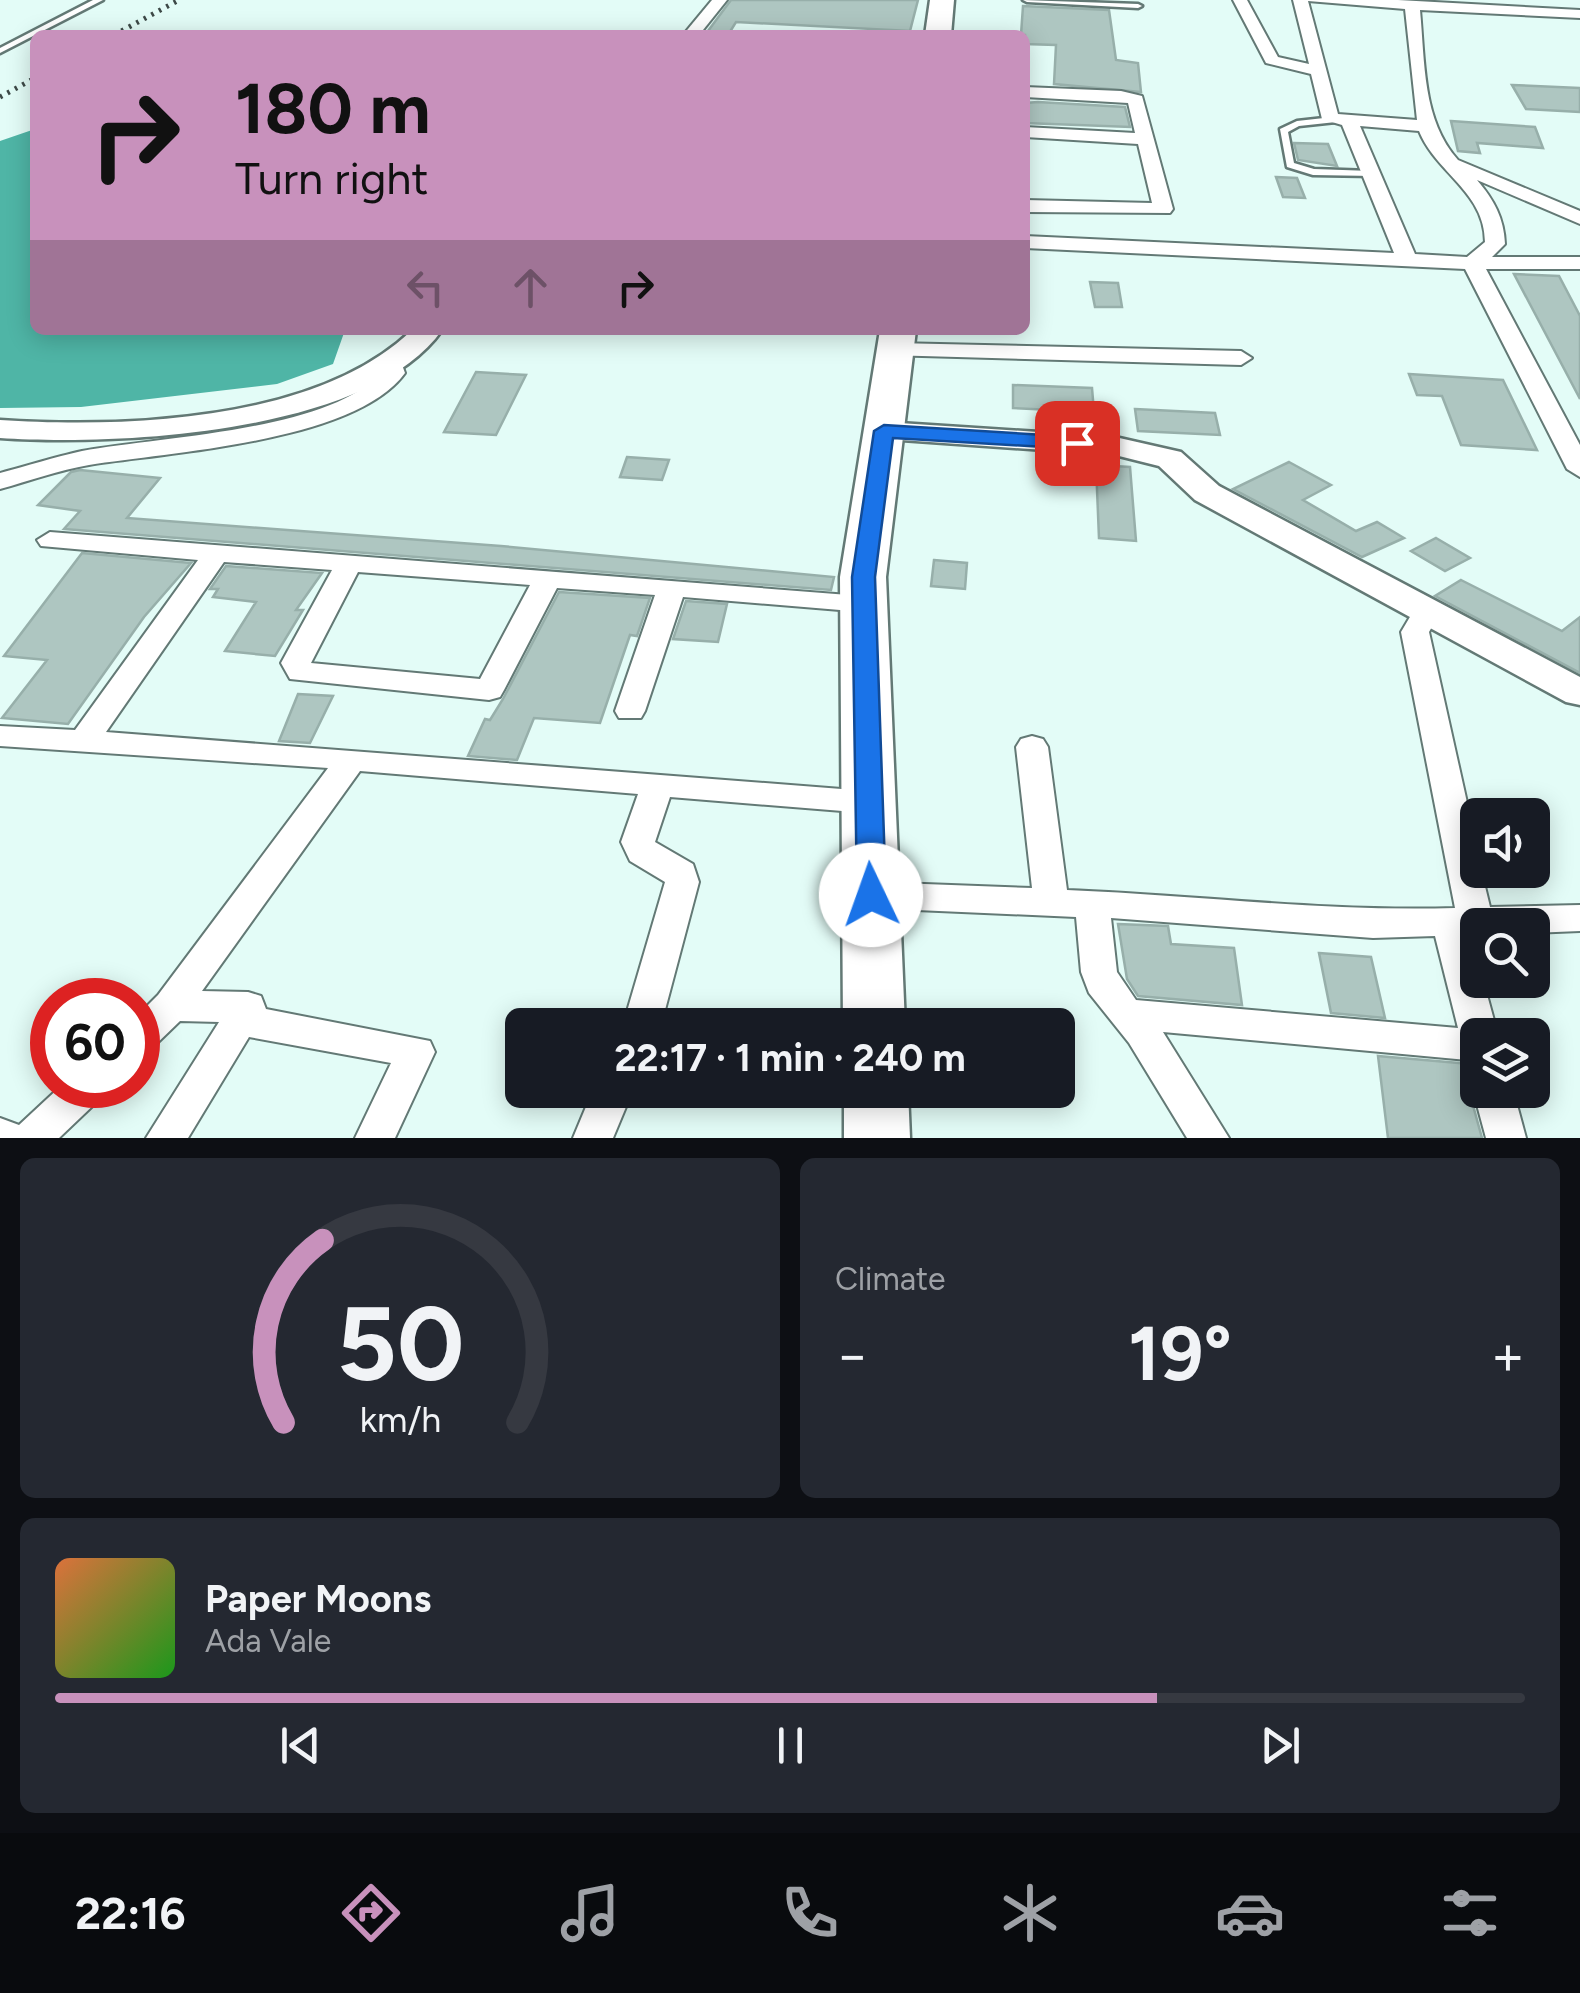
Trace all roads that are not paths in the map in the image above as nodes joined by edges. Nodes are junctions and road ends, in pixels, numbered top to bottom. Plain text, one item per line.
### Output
1 (99, 0) edge
2 (720, 0) edge
3 (942, 0) edge
4 (1028, 0) edge
5 (1240, 0) edge
6 (1300, 0) edge
7 (1314, 0) edge
8 (1412, 5) junction
9 (1138, 6) dead end
10 (1580, 14) edge
11 (40, 30) edge
12 (695, 30) edge
13 (939, 30) edge
14 (30, 35) edge
15 (0, 50) edge
16 (1318, 71) junction
17 (1030, 92) edge
18 (1341, 121) junction
19 (1428, 126) junction
20 (1030, 132) edge
21 (1146, 139) junction
22 (1452, 162) junction
23 (1371, 174) junction
24 (1030, 206) edge
25 (1580, 218) edge
26 (1030, 242) edge
27 (1407, 260) junction
28 (1472, 263) junction
29 (1580, 263) edge
30 (424, 335) edge
31 (897, 340) edge
32 (1240, 358) dead end
33 (390, 362) junction
34 (0, 430) edge
35 (884, 431) junction
36 (1580, 468) edge
37 (0, 481) edge
38 (50, 540) dead end
39 (217, 552) junction
40 (349, 563) junction
41 (548, 578) junction
42 (672, 588) junction
43 (864, 603) junction
44 (1427, 610) junction
45 (1580, 692) edge
46 (630, 711) dead end
47 (0, 736) edge
48 (84, 741) junction
49 (1032, 746) dead end
50 (352, 758) junction
51 (657, 786) junction
52 (866, 802) junction
53 (871, 895) junction
54 (1052, 902) junction
55 (1092, 904) junction
56 (1461, 908) edge
57 (1580, 918) edge
58 (1550, 919) edge
59 (1460, 923) edge
60 (171, 1006) junction
61 (647, 1008) edge
62 (874, 1008) edge
63 (1126, 1014) junction
64 (160, 1017) edge
65 (240, 1020) junction
66 (1460, 1043) edge
67 (64, 1108) edge
68 (606, 1108) edge
69 (876, 1108) edge
70 (1498, 1108) edge
71 (0, 1135) edge
72 (7, 1138) edge
73 (32, 1138) edge
74 (166, 1138) edge
75 (375, 1138) edge
76 (593, 1138) edge
77 (876, 1138) edge
78 (1209, 1138) edge
79 (1506, 1138) edge

1 - 11 lane
2 - 12 street
3 - 13 main road
4 - 9 lane
5 - 16 street
6 - 16 street
7 - 8 street
8 - 10 street
8 - 19 street
14 - 15 lane
16 - 18 street
17 - 21 street
18 - 19 street
18 - 23 street
18 - 23 lane
19 - 22 street
20 - 21 street
21 - 24 street
22 - 25 street
22 - 28 street
23 - 27 street
26 - 27 street
27 - 28 street
28 - 29 street
28 - 36 street
30 - 33 street
31 - 32 street
31 - 35 main road
33 - 34 street
33 - 37 street
35 - 43 main road
35 - 44 street
38 - 39 street
39 - 40 street
39 - 48 street
40 - 41 street
40 - 41 street
41 - 42 street
42 - 43 street
42 - 46 street
43 - 52 main road
44 - 45 street
44 - 56 street
47 - 48 street
48 - 50 street
49 - 54 street
50 - 51 street
50 - 60 street
51 - 52 street
51 - 61 street
52 - 53 main road
53 - 54 street
53 - 62 main road
54 - 55 street
55 - 59 street
55 - 63 street
57 - 58 street
60 - 64 street
60 - 65 street
63 - 66 street
63 - 78 street
65 - 74 street
65 - 75 street
67 - 73 street
68 - 76 street
69 - 77 main road
70 - 79 street
71 - 72 street

